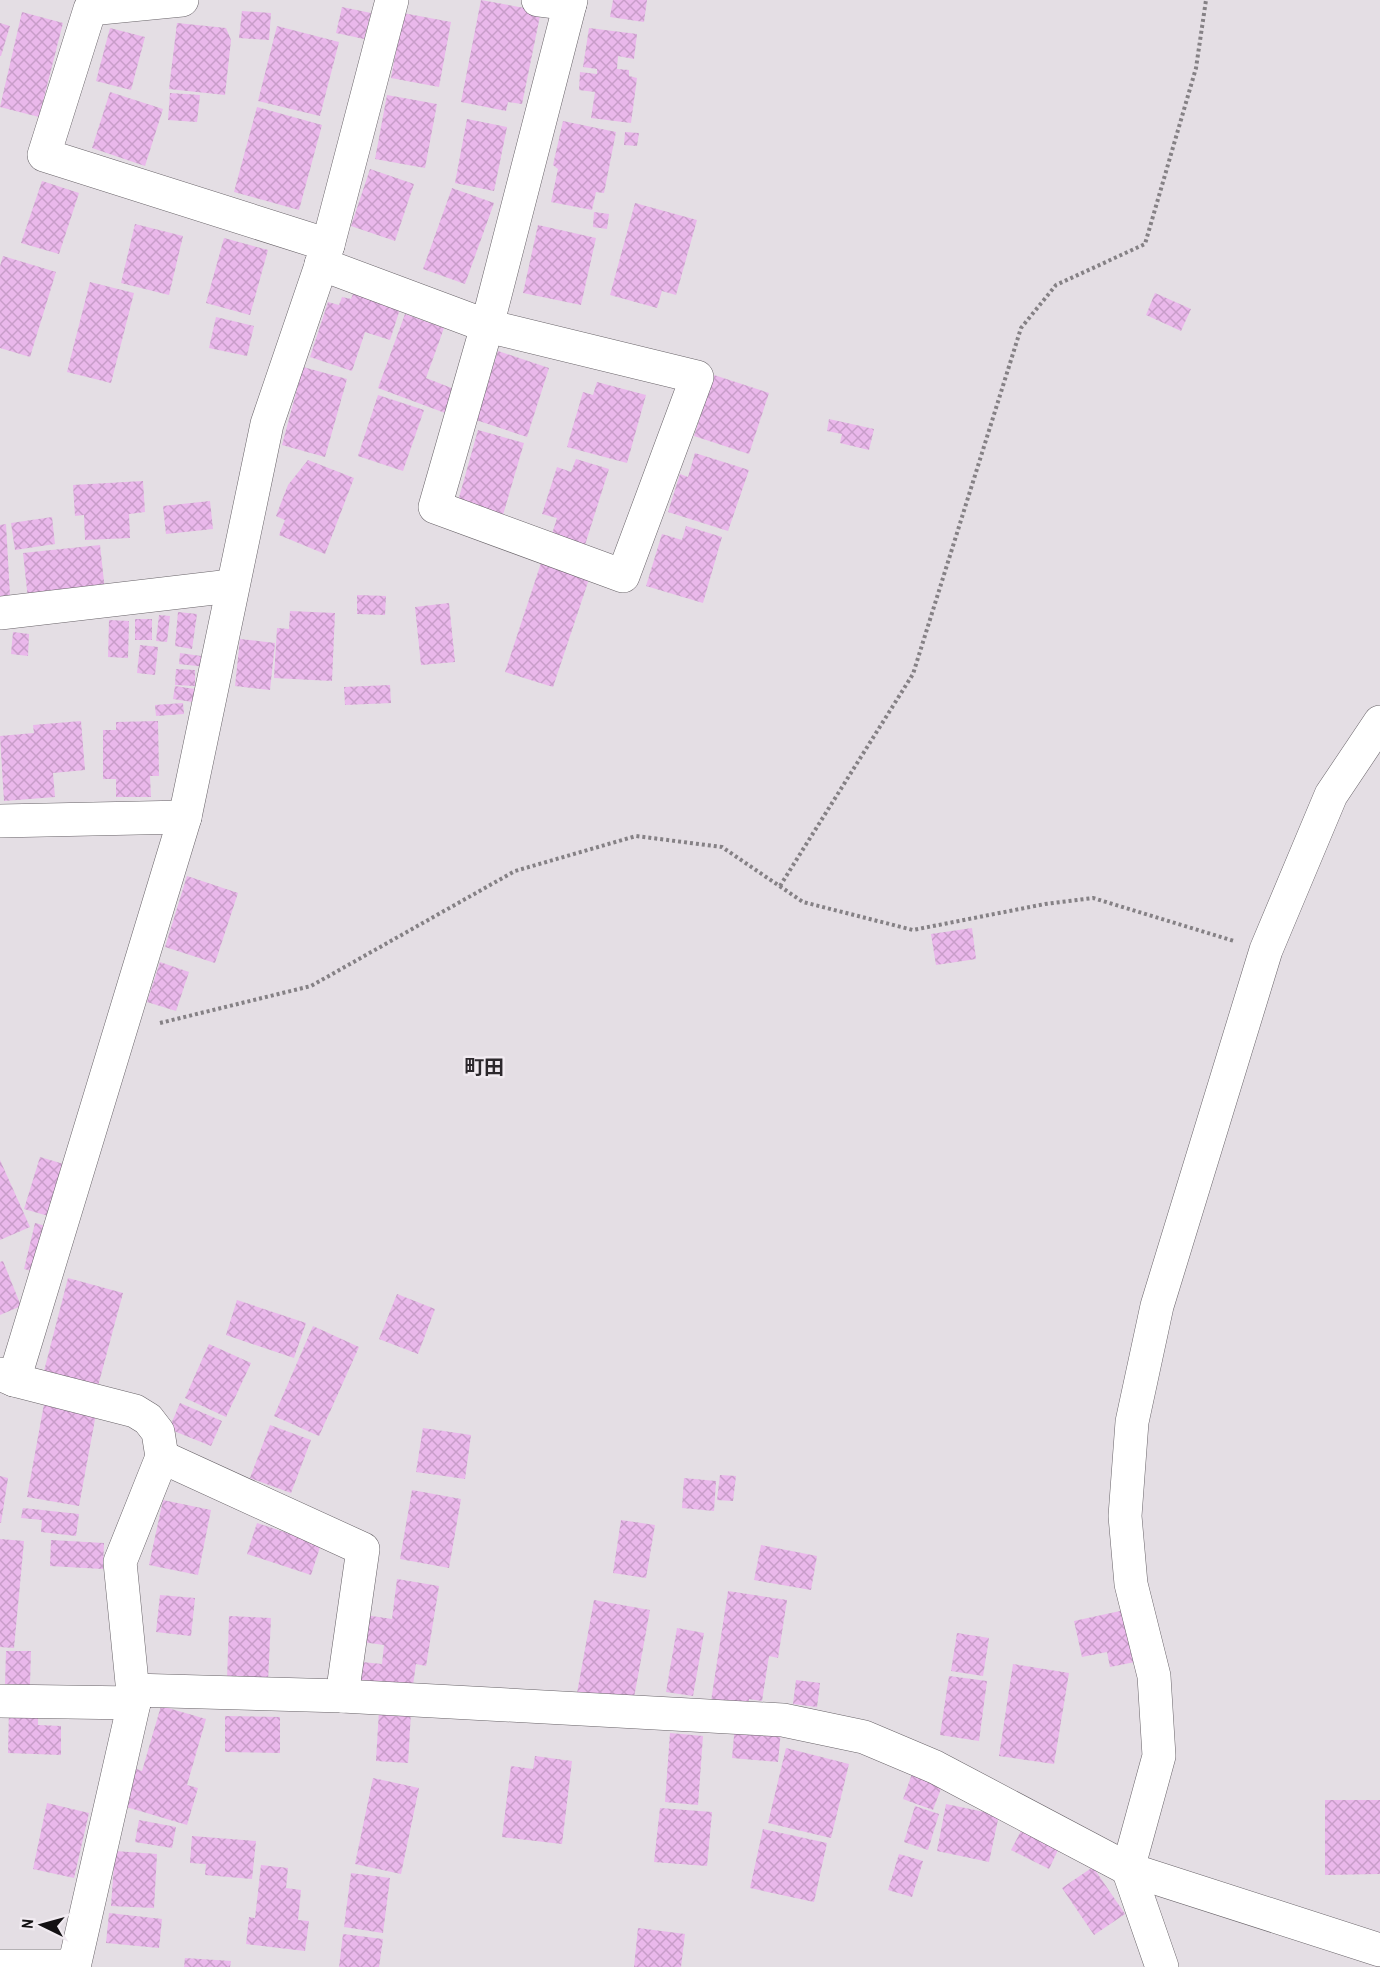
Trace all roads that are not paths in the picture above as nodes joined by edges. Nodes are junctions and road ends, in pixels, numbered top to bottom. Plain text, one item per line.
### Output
1 (182, 0) edge
2 (392, 0) edge
3 (538, 0) edge
4 (570, 2) edge
5 (325, 255) junction
6 (488, 326) junction
7 (231, 586) junction
8 (0, 613) edge
9 (1380, 722) edge
10 (185, 817) junction
11 (0, 820) edge
12 (4, 1375) edge
13 (162, 1457) junction
14 (133, 1696) junction
15 (342, 1696) junction
16 (0, 1701) edge
17 (1128, 1869) junction
18 (1380, 1950) edge
19 (0, 1966) edge
20 (74, 1966) edge
21 (1162, 1967) edge

1 - 5 street
2 - 5 street
3 - 4 street
4 - 6 street
5 - 6 street
5 - 7 street
6 - 6 street
7 - 8 street
7 - 10 street
9 - 17 street
10 - 11 street
10 - 12 street
12 - 13 street
13 - 14 street
13 - 15 street
14 - 15 street
14 - 16 street
14 - 20 street
15 - 17 street
17 - 18 street
17 - 21 street
19 - 20 street

